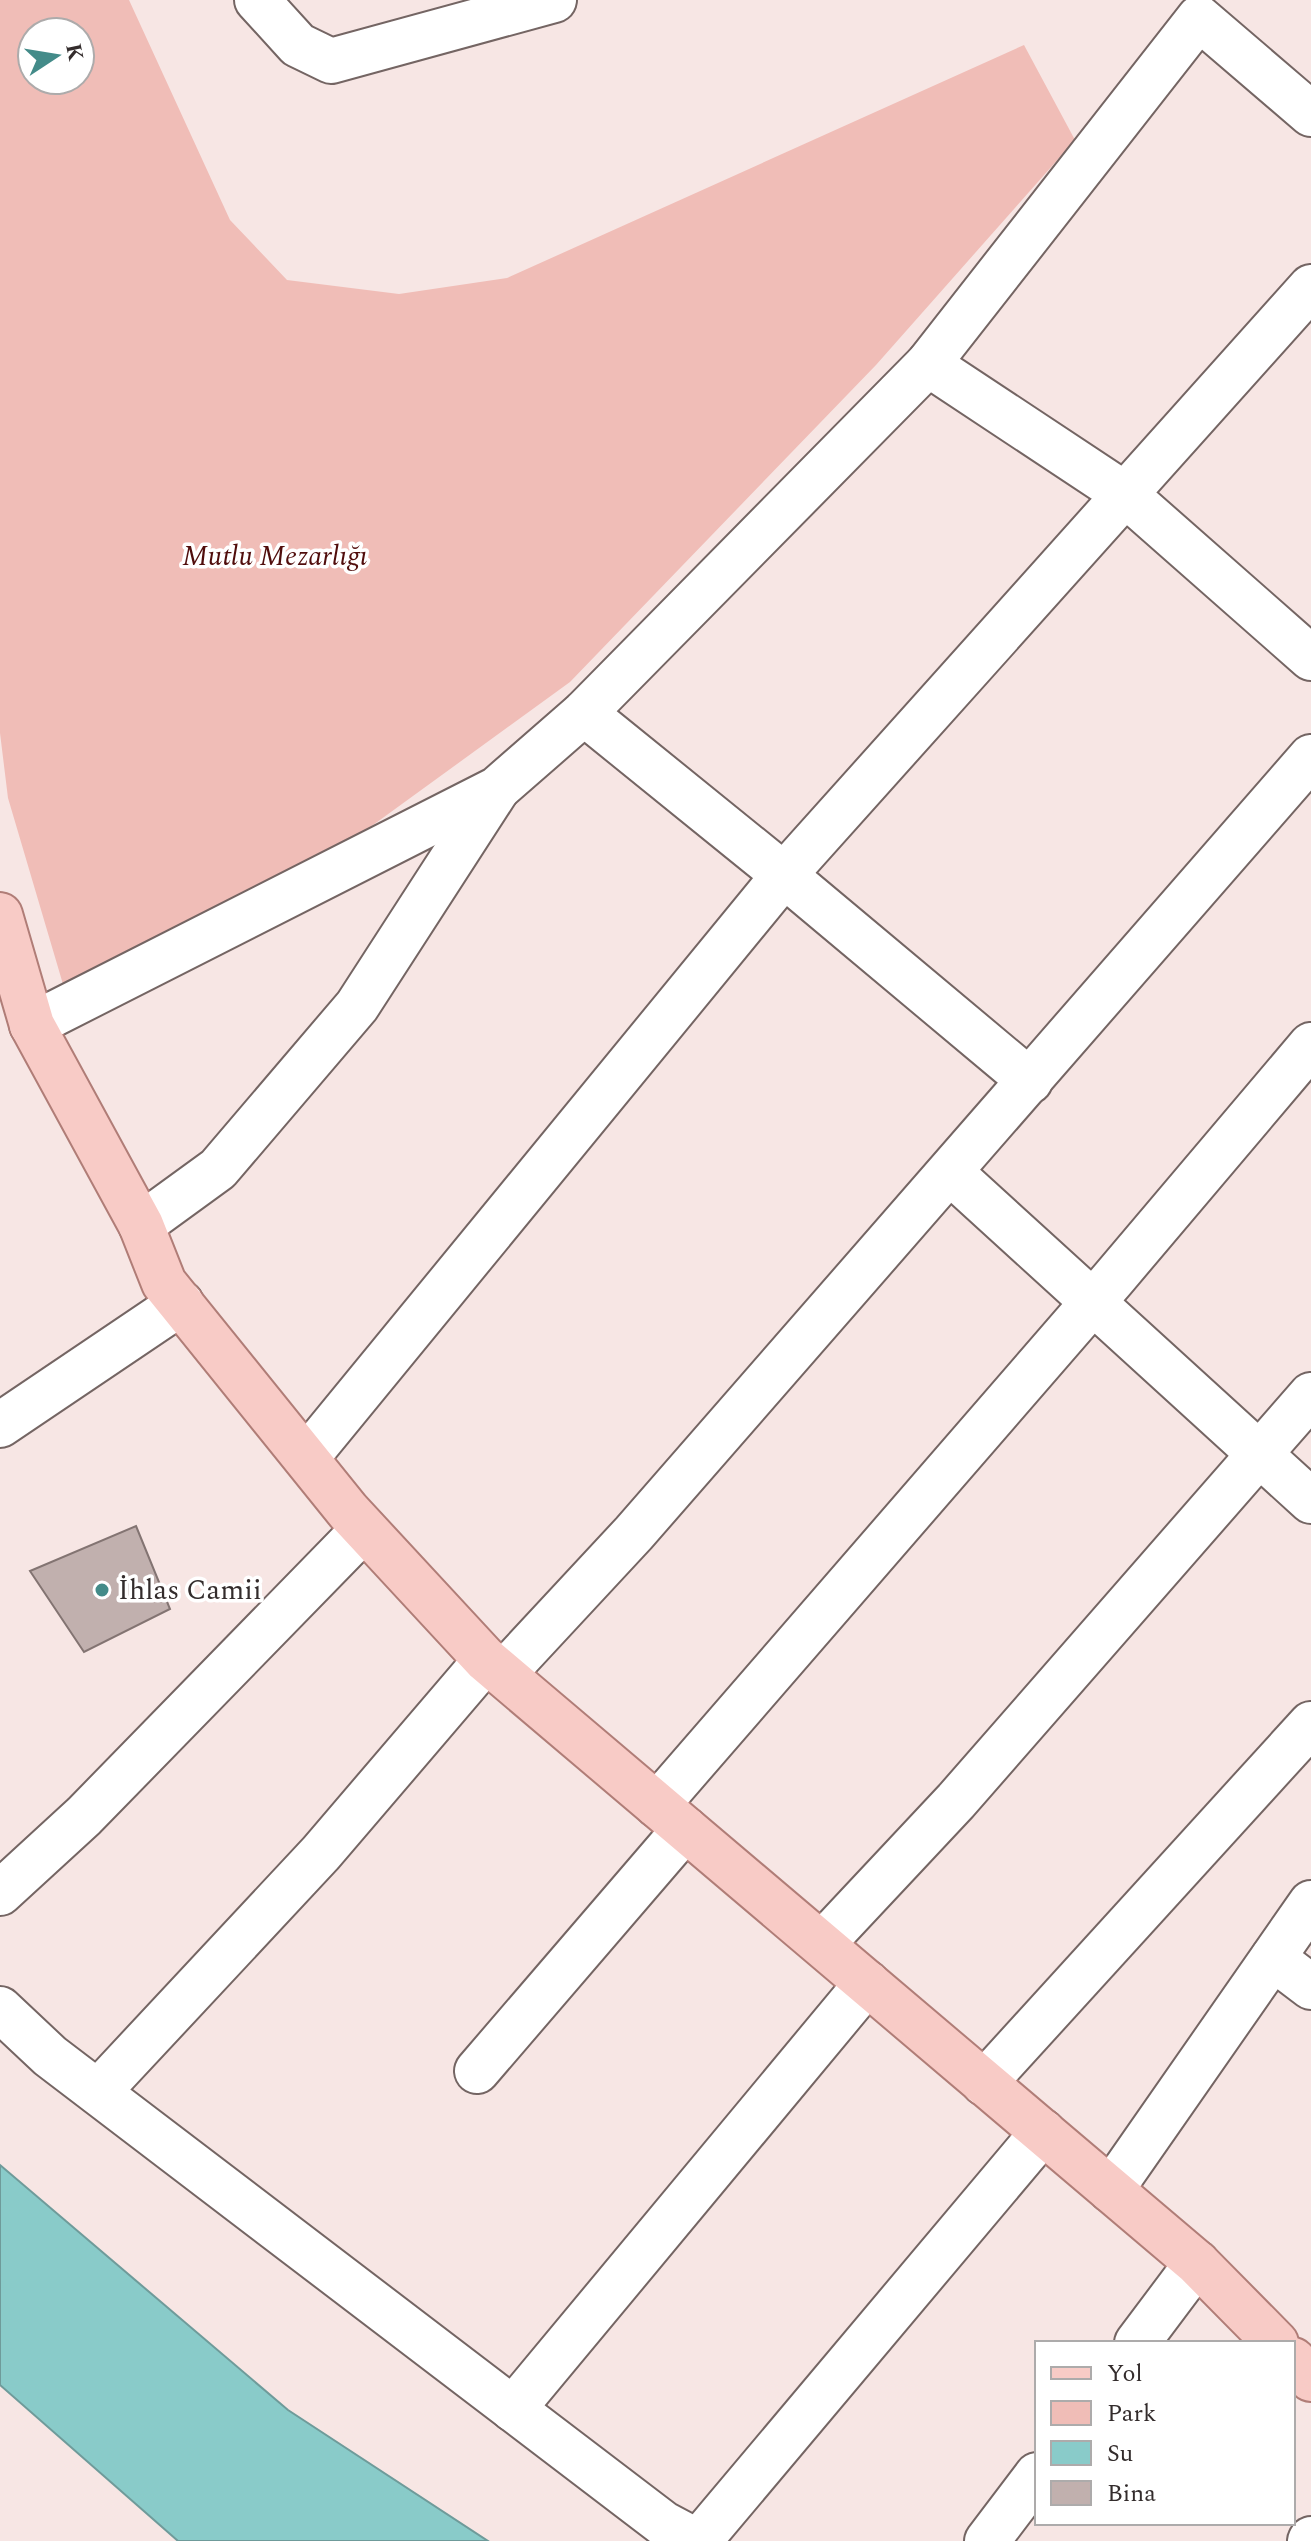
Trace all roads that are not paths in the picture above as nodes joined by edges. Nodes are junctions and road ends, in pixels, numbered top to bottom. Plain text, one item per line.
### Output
1 (257, 0) edge
2 (554, 0) edge
3 (1209, 9) edge
4 (1311, 114) edge
5 (1311, 287) edge
6 (928, 364) junction
7 (1126, 495) junction
8 (1311, 658) edge
9 (584, 713) junction
10 (1311, 757) edge
11 (497, 789) junction
12 (784, 875) junction
13 (2, 937) edge
14 (32, 1025) junction
15 (1311, 1045) edge
16 (1030, 1081) junction
17 (950, 1172) junction
18 (141, 1225) junction
19 (1094, 1302) junction
20 (181, 1303) junction
21 (1311, 1395) edge
22 (0, 1425) edge
23 (1259, 1454) junction
24 (306, 1458) junction
25 (1311, 1501) edge
26 (364, 1529) junction
27 (495, 1667) junction
28 (1311, 1724) edge
29 (671, 1817) junction
30 (0, 1893) edge
31 (1311, 1903) edge
32 (822, 1944) junction
33 (1273, 1958) junction
34 (867, 1983) junction
35 (1311, 1987) edge
36 (7, 2030) edge
37 (477, 2071) dead end
38 (984, 2083) junction
39 (98, 2092) junction
40 (1043, 2132) junction
41 (1111, 2190) junction
42 (1197, 2263) junction
43 (1138, 2341) edge
44 (1274, 2341) edge
45 (1295, 2362) edge
46 (1311, 2379) edge
47 (513, 2409) junction
48 (1035, 2478) edge
49 (698, 2541) edge
50 (987, 2541) edge

1 - 2 street
3 - 4 street
3 - 6 street
5 - 7 street
6 - 7 street
6 - 9 street
7 - 8 street
7 - 12 street
9 - 11 street
9 - 12 street
10 - 16 street
11 - 14 street
11 - 18 street
12 - 16 street
12 - 24 street
13 - 14 main road
14 - 18 main road
15 - 19 street
16 - 17 street
17 - 19 street
17 - 27 street
18 - 20 main road
19 - 23 street
19 - 29 street
20 - 22 street
20 - 24 main road
21 - 23 street
23 - 25 street
23 - 32 street
24 - 26 main road
26 - 27 main road
26 - 30 street
27 - 29 main road
27 - 39 street
28 - 38 street
29 - 32 main road
29 - 37 street
31 - 33 street
32 - 34 main road
33 - 35 street
33 - 41 street
34 - 38 main road
34 - 47 street
36 - 39 street
38 - 40 main road
39 - 47 street
40 - 41 main road
40 - 49 street
41 - 42 main road
42 - 43 street
42 - 44 main road
45 - 46 main road
47 - 49 street
48 - 50 street

